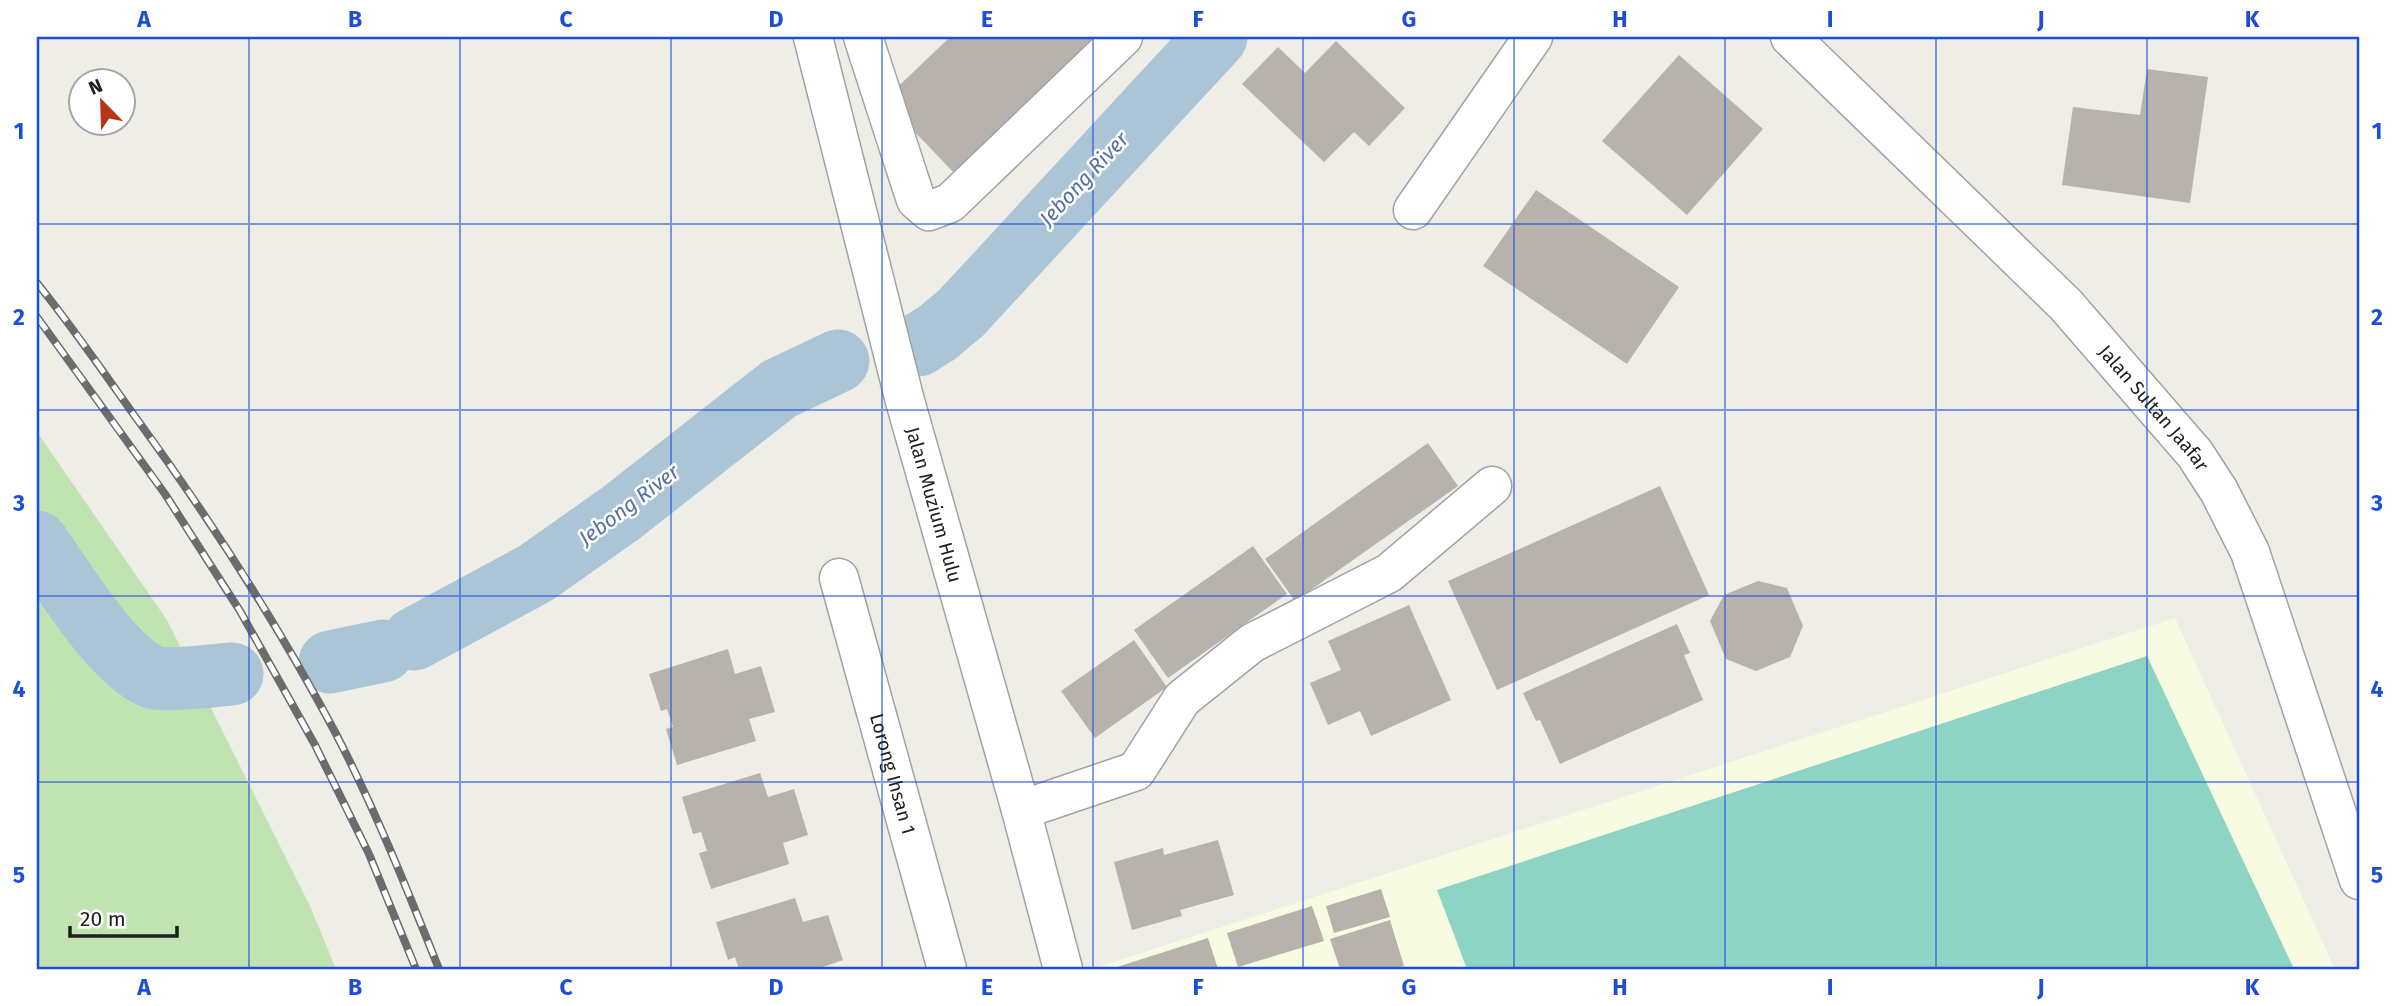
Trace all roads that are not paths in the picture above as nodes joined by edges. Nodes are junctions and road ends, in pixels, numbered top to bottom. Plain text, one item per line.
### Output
1 (813, 37) edge
2 (864, 37) edge
3 (1123, 37) edge
4 (1533, 37) edge
5 (1790, 37) edge
6 (1413, 210) dead end
7 (1492, 486) dead end
8 (839, 578) dead end
9 (1021, 810) junction
10 (2359, 880) edge
11 (947, 969) edge
12 (1063, 969) edge

1 - 9 street, Jalan Muzium Hulu
2 - 3 street
4 - 6 street
5 - 10 street, Jalan Sultan Jaafar
7 - 9 street
8 - 11 street, Lorong Ihsan 1
9 - 12 street, Jalan Muzium Hulu

